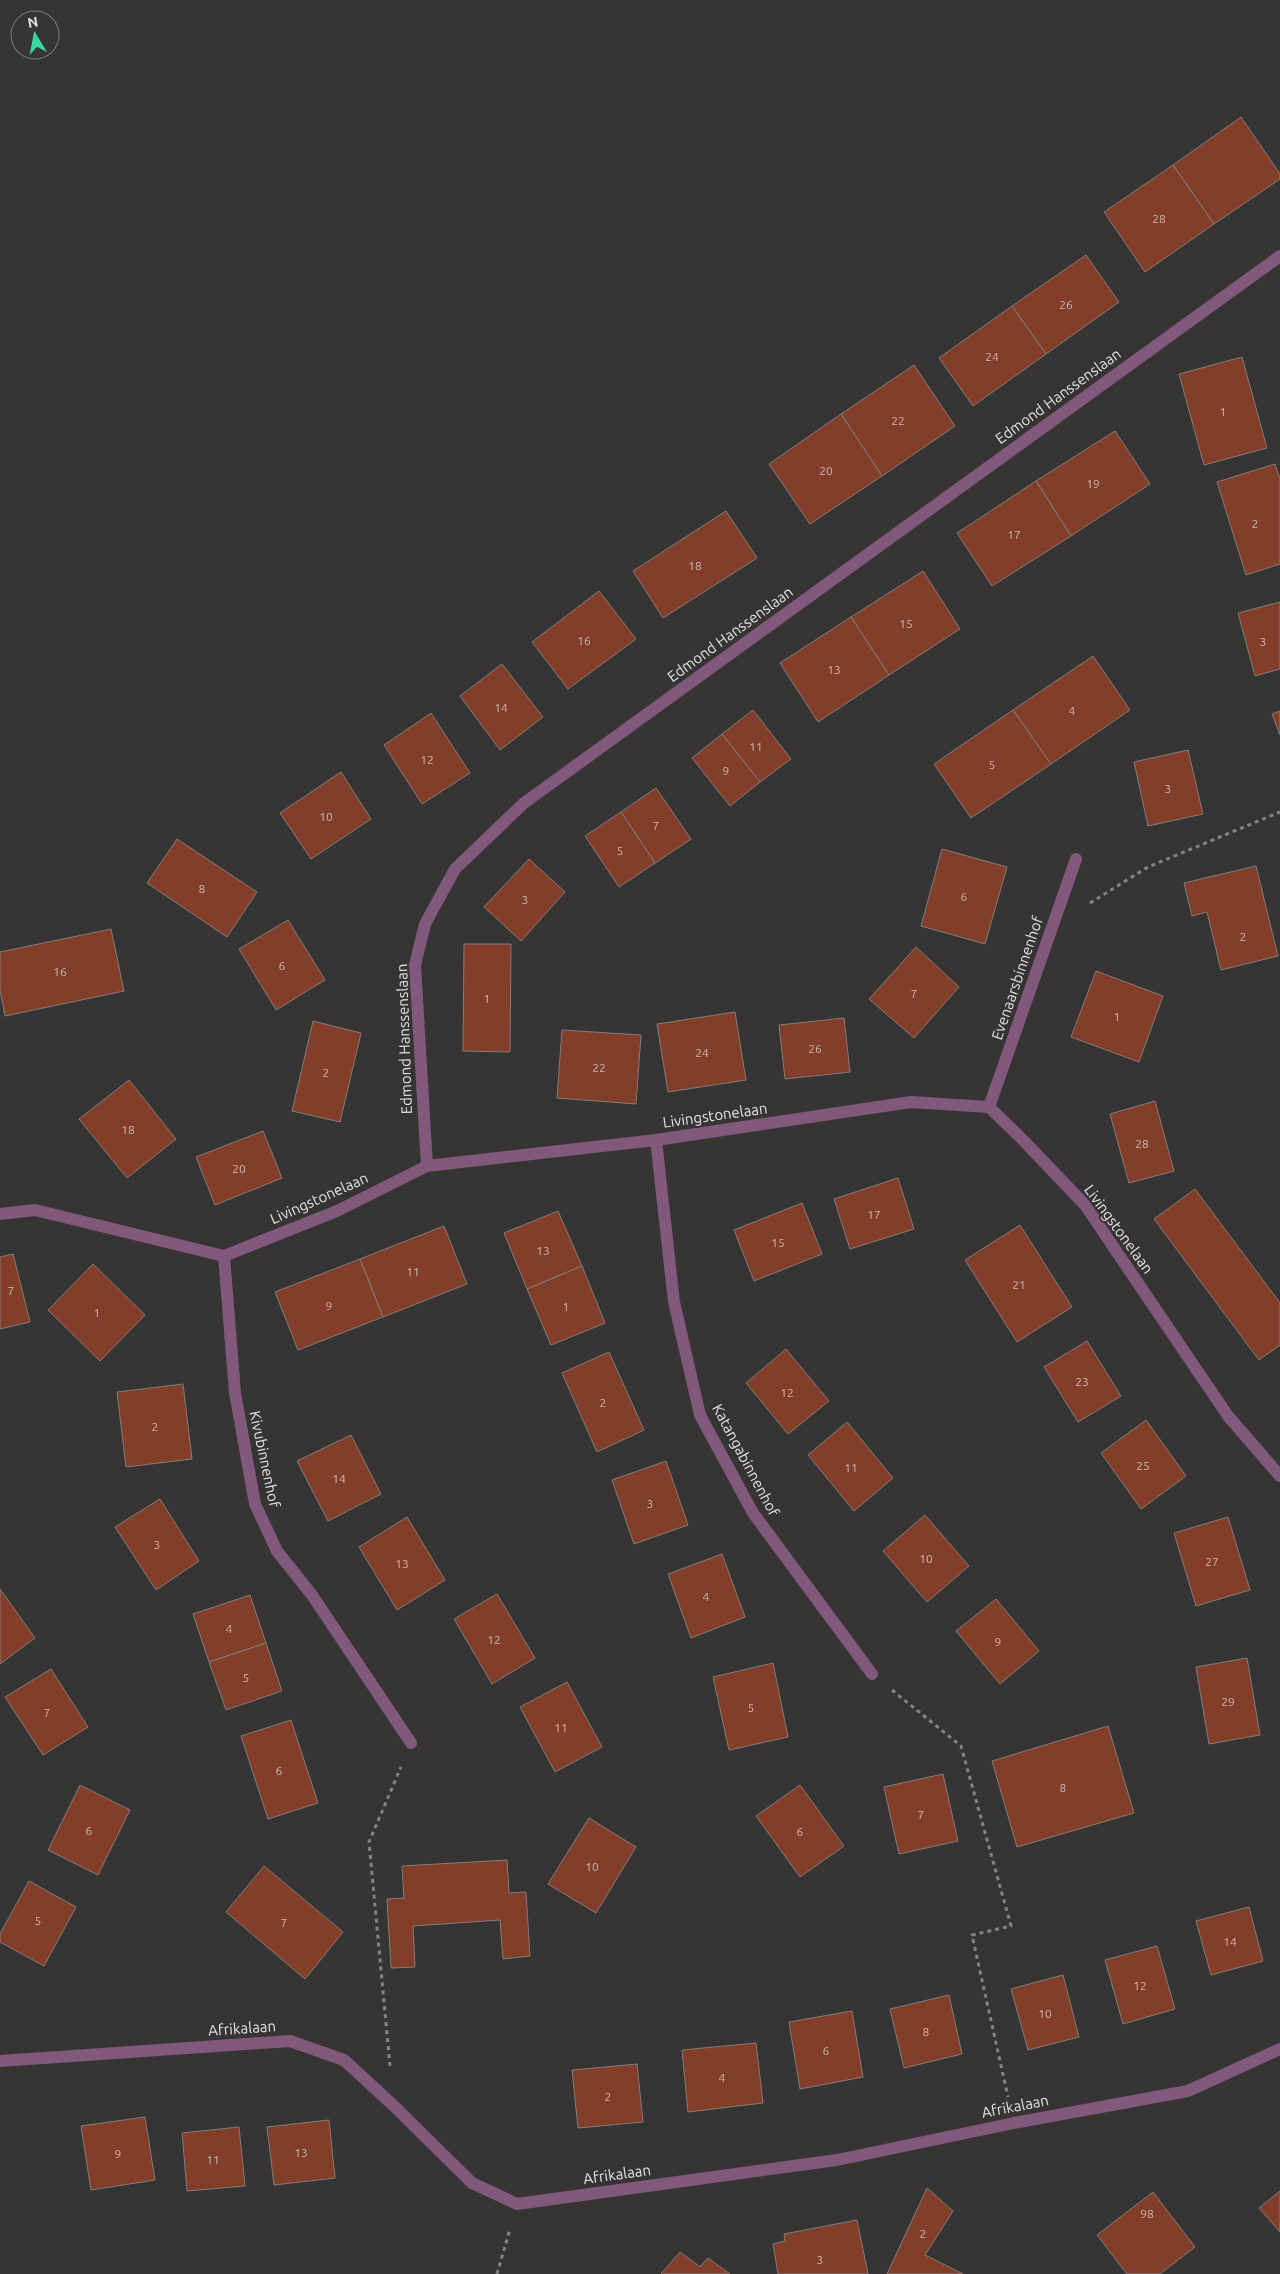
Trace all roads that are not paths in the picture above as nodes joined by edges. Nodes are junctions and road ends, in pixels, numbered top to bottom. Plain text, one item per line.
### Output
1 (1280, 256) edge
2 (1076, 859) dead end
3 (989, 1108) junction
4 (656, 1140) junction
5 (427, 1166) junction
6 (0, 1214) edge
7 (224, 1256) junction
8 (1280, 1476) edge
9 (872, 1674) road end
10 (411, 1743) road end
11 (1280, 2050) edge
12 (0, 2061) edge

1 - 5 street, Edmond Hanssenslaan
2 - 3 street, Evenaarsbinnenhof
3 - 4 street, Livingstonelaan
3 - 8 street, Livingstonelaan
4 - 5 street, Livingstonelaan
4 - 9 street, Katangabinnenhof
5 - 7 street, Livingstonelaan
6 - 7 street
7 - 10 street, Kivubinnenhof
11 - 12 street, Afrikalaan

